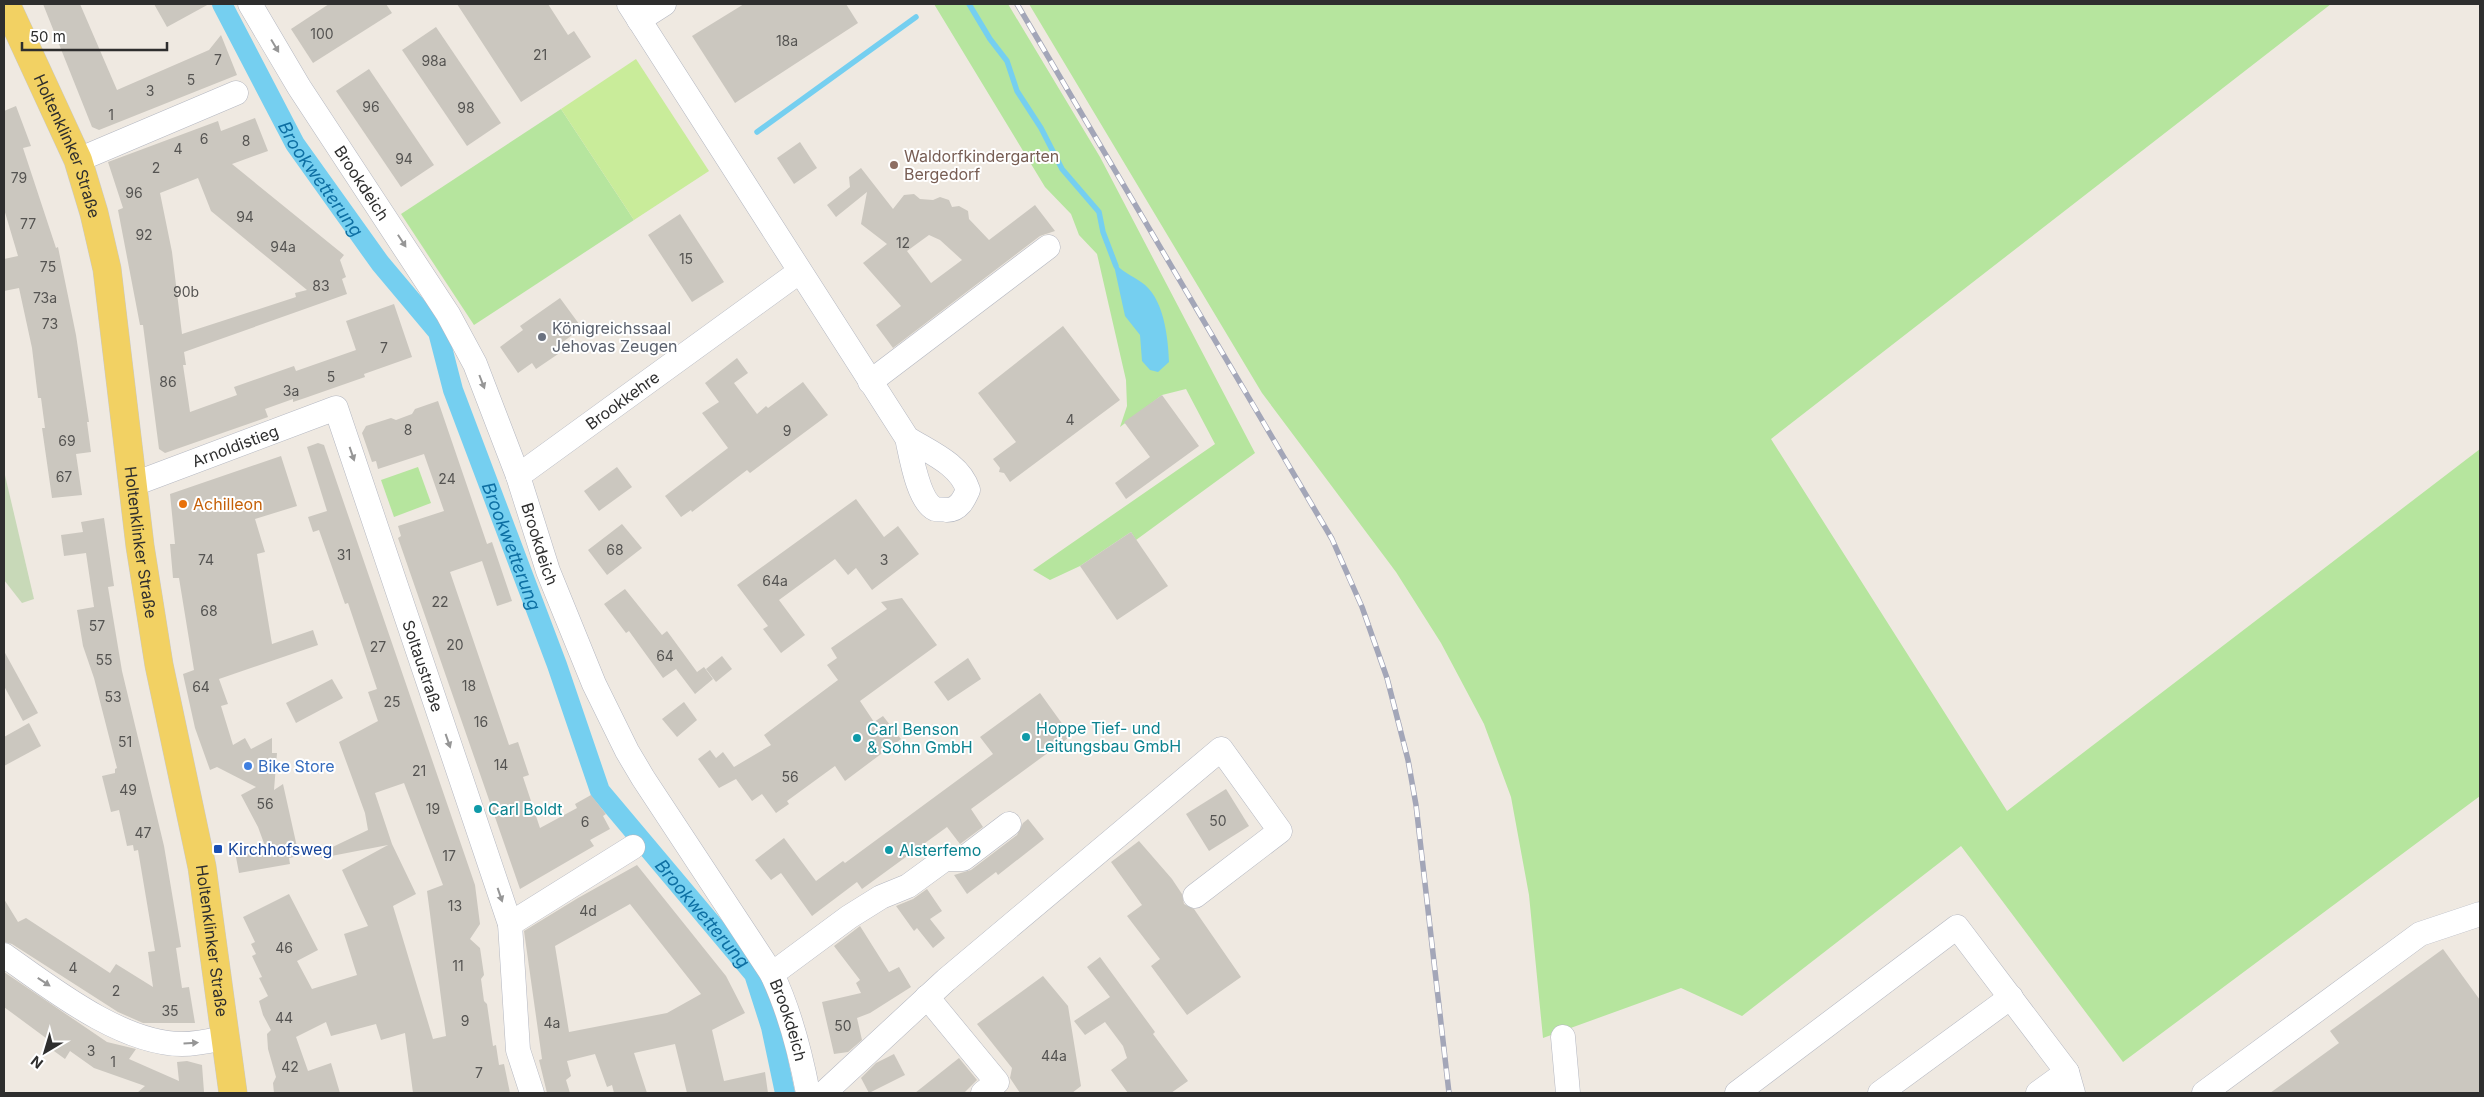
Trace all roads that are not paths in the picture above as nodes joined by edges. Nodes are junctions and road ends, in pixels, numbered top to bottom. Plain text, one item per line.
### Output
1 (6, 4) edge
2 (250, 4) edge
3 (664, 4) edge
4 (634, 12) edge
5 (236, 93) dead end
6 (78, 160) junction
7 (1048, 247) dead end
8 (799, 272) junction
9 (870, 382) junction
10 (336, 408) joint
11 (907, 438) dead end
12 (518, 476) junction
13 (134, 484) junction
14 (1009, 824) dead end
15 (632, 847) dead end
16 (1195, 896) dead end
17 (2480, 914) edge
18 (510, 924) junction
19 (4, 955) edge
20 (772, 974) junction
21 (927, 997) junction
22 (2011, 997) junction
23 (1562, 1037) dead end
24 (224, 1038) junction
25 (2070, 1083) edge
26 (233, 1093) edge
27 (532, 1093) edge
28 (808, 1093) edge
29 (824, 1093) edge
30 (983, 1093) edge
31 (1568, 1093) edge
32 (1737, 1093) edge
33 (1880, 1093) edge
34 (2038, 1093) edge
35 (2204, 1093) edge

1 - 6 main road, Holtenklinker Straße
2 -> 12 street, Brookdeich
3 - 4 street
4 - 8 street
5 - 6 street
6 - 13 main road, Holtenklinker Straße
7 - 9 street
8 - 9 street
8 - 12 street, Brookkehre
9 - 11 street
10 - 13 street, Arnoldistieg
10 -> 18 street, Soltaustraße
12 - 20 street, Brookdeich
13 - 24 main road, Holtenklinker Straße
14 - 20 street
15 - 18 street
16 - 21 street
17 - 35 street
18 - 27 street, Soltaustraße
19 -> 24 street
20 - 28 street, Brookdeich
21 - 29 street
21 - 30 street
22 - 25 street
22 - 32 street
22 - 33 street
23 - 31 street
24 - 26 main road, Holtenklinker Straße
25 - 34 street

